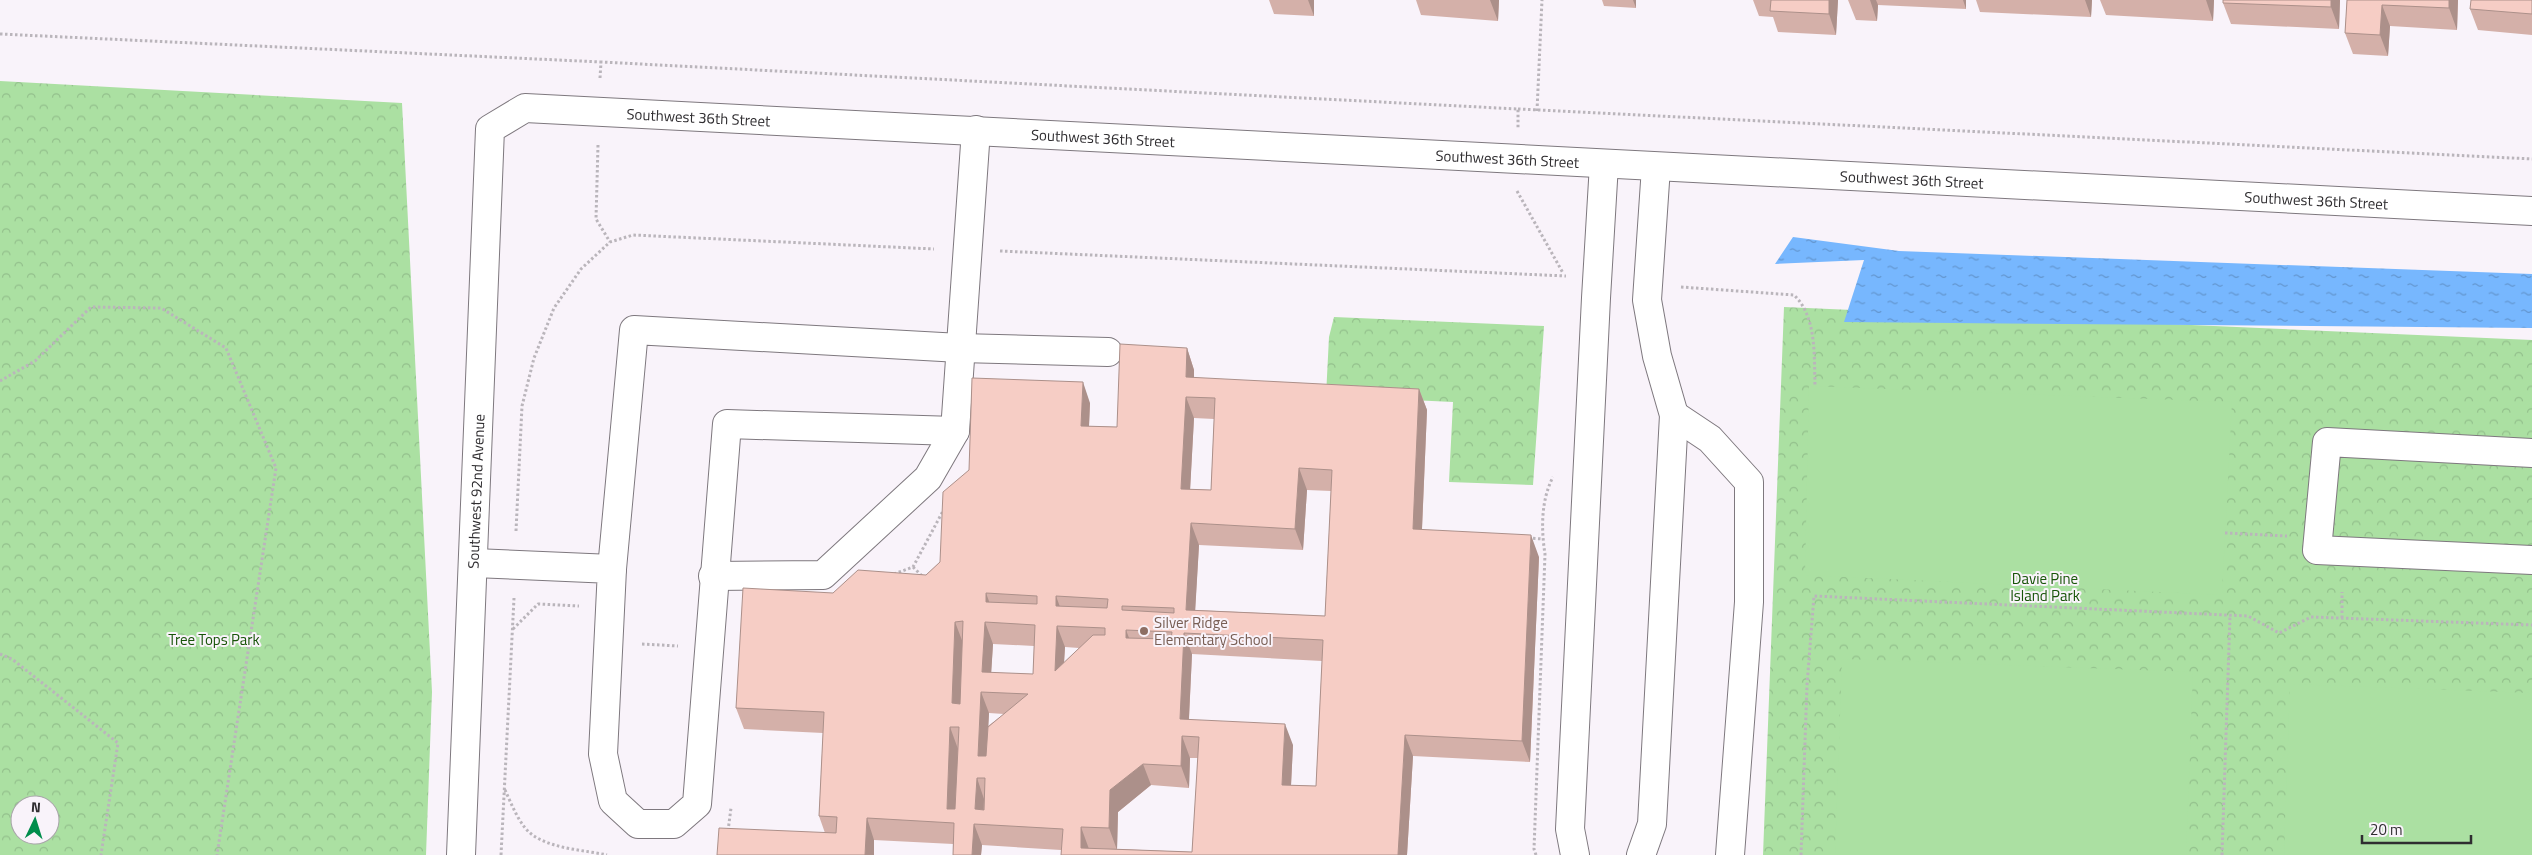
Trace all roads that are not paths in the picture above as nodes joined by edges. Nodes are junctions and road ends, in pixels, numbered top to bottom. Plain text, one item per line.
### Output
1 (490, 129) joint
2 (976, 130) junction
3 (1604, 164) junction
4 (1656, 167) junction
5 (2532, 211) edge
6 (960, 348) junction
7 (1108, 352) dead end
8 (1674, 415) junction
9 (955, 431) junction
10 (2532, 453) edge
11 (2532, 560) edge
12 (474, 563) junction
13 (612, 569) junction
14 (713, 576) junction
15 (466, 854) edge
16 (1575, 855) edge
17 (1641, 855) edge
18 (1730, 855) edge

1 - 2 street, Southwest 36th Street
1 - 12 street, Southwest 92nd Avenue
2 - 3 street, Southwest 36th Street
2 - 6 street
3 - 4 street, Southwest 36th Street
3 - 16 street
4 - 5 street, Southwest 36th Street
4 - 8 street
6 - 7 street
6 - 9 street
6 - 13 street
8 - 17 street
8 - 18 street
9 - 14 street
9 - 14 street
10 - 11 street
12 - 13 street
12 - 15 street, Southwest 92nd Avenue
13 - 14 street

